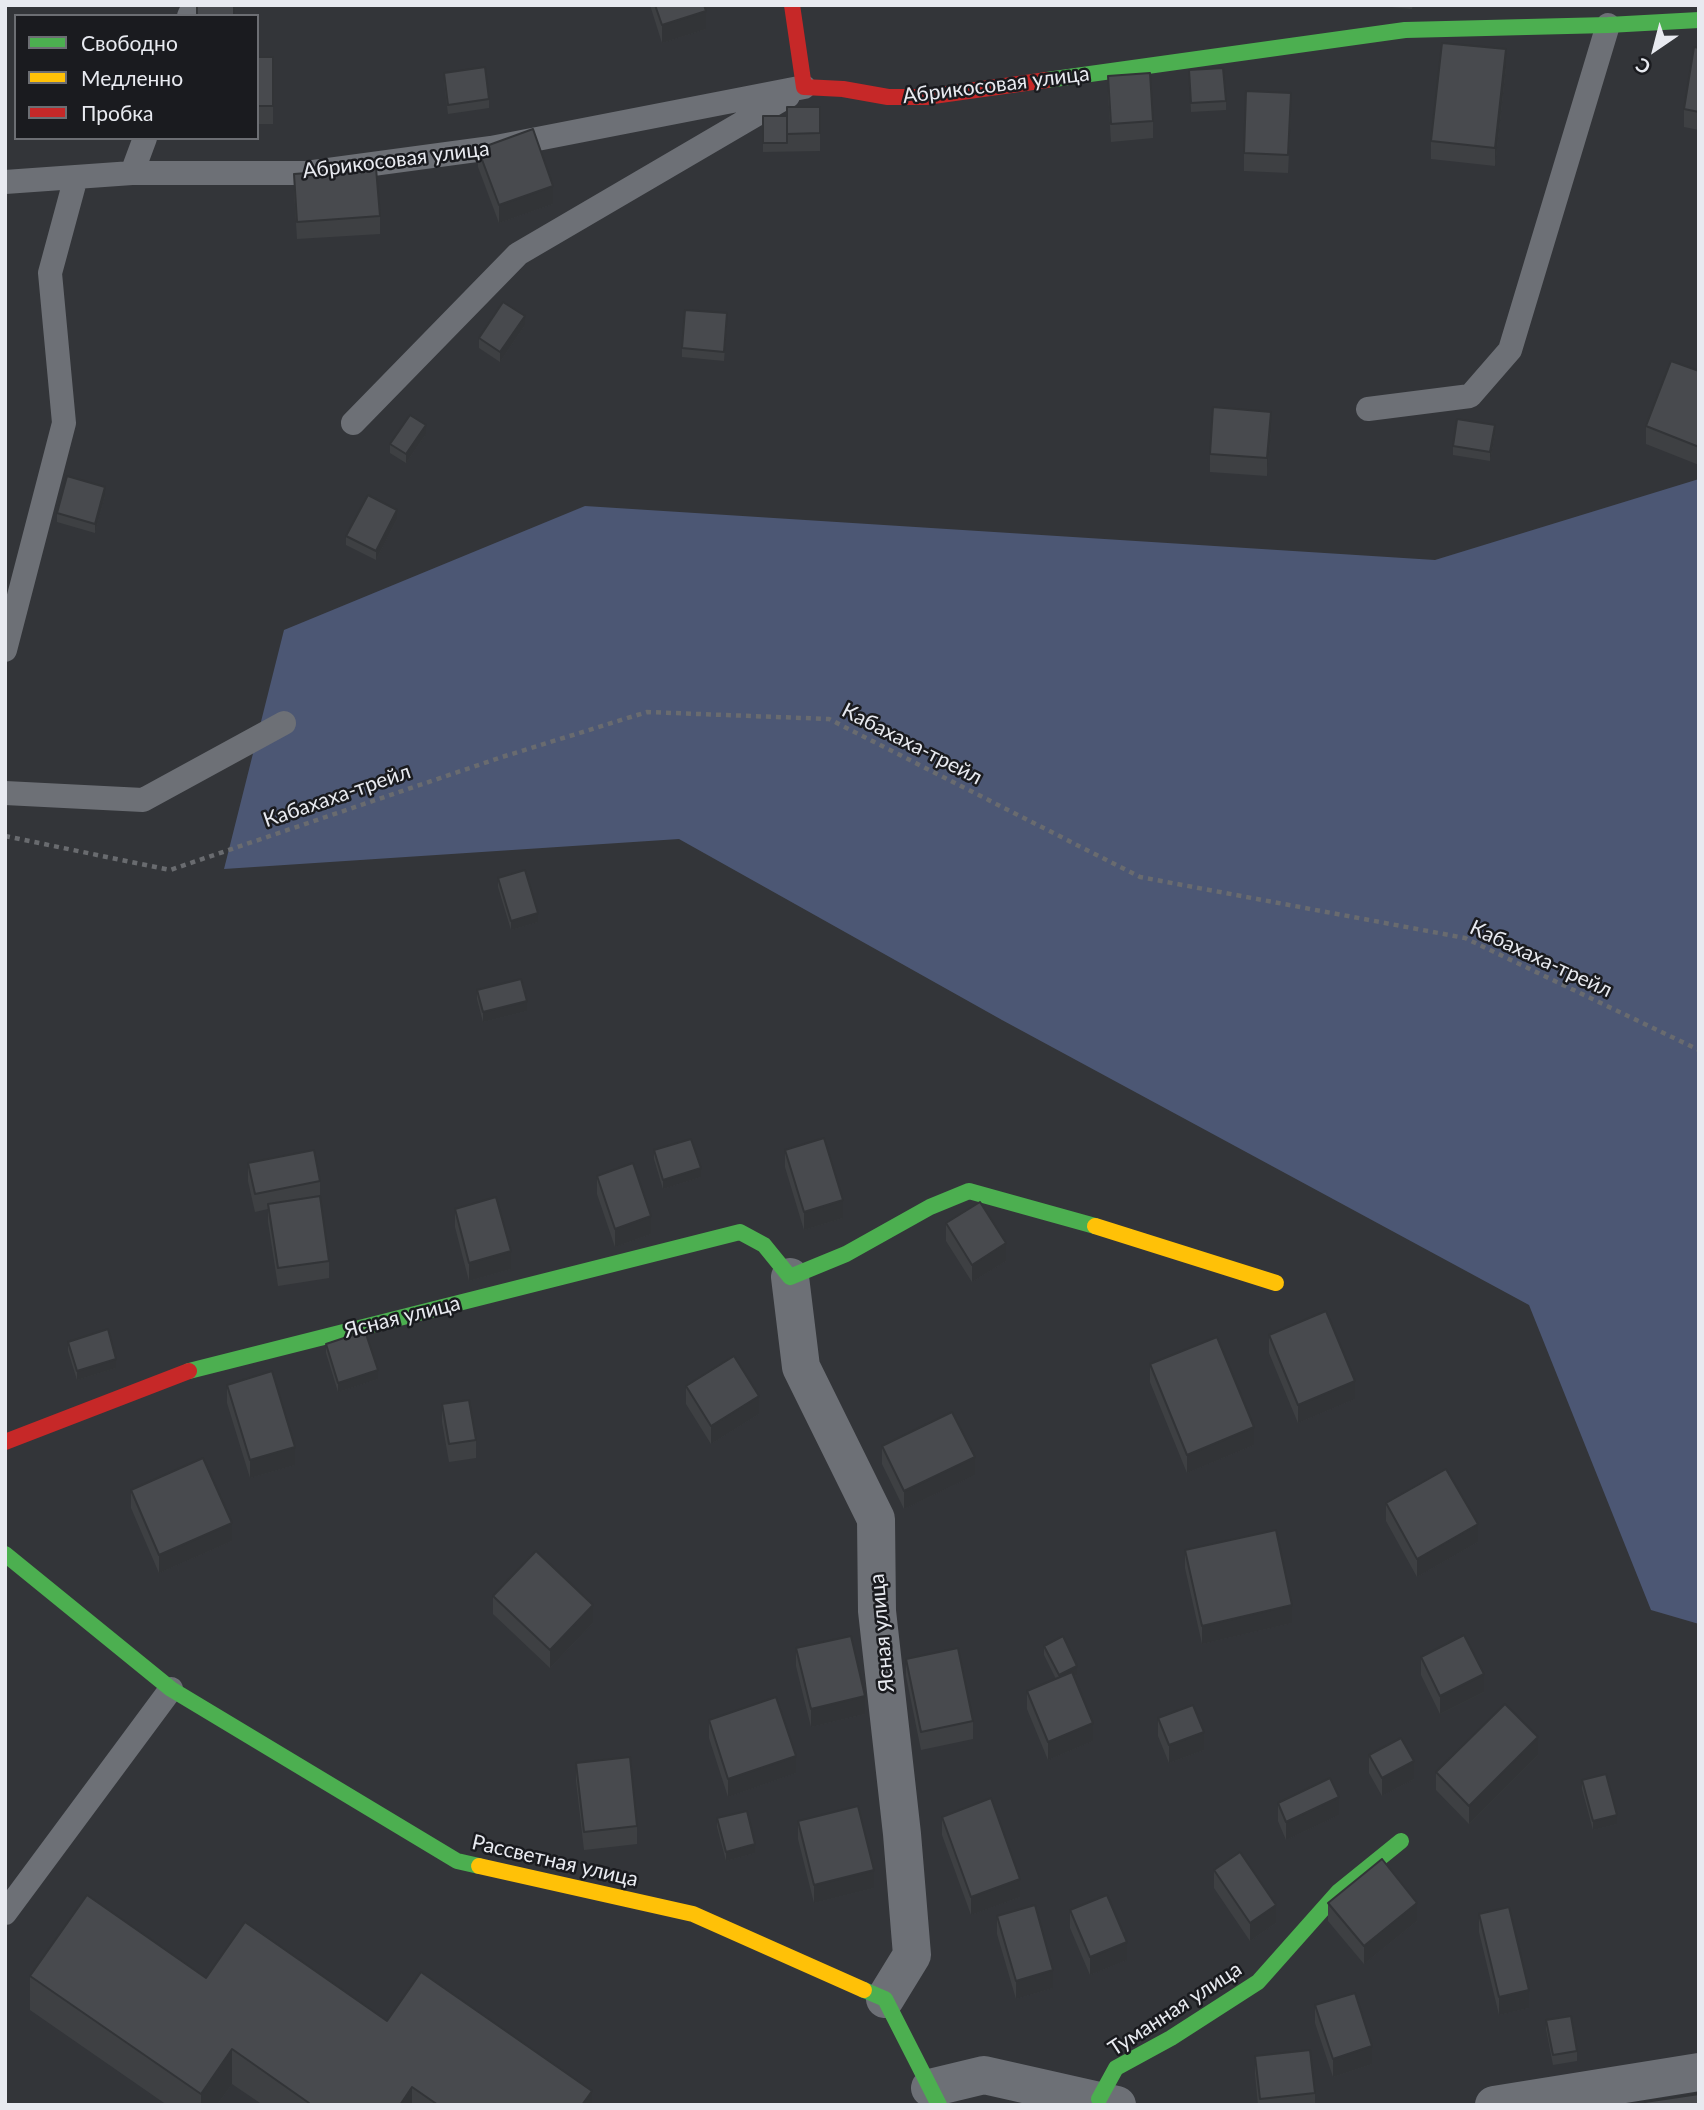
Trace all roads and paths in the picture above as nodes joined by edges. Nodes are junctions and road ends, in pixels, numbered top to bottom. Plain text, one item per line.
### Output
1 (792, 5) edge
2 (1699, 20) edge
3 (1608, 26) junction
4 (804, 87) junction
5 (144, 140) edge
6 (132, 173) junction
7 (76, 177) junction
8 (5, 182) edge
9 (1368, 409) dead end
10 (353, 423) dead end
11 (5, 650) edge
12 (284, 723) dead end
13 (5, 793) edge
14 (5, 836) edge
15 (1699, 1050) edge
16 (790, 1277) junction
17 (1276, 1283) dead end
18 (5, 1442) edge
19 (5, 1554) edge
20 (171, 1689) junction
21 (1401, 1841) dead end
22 (5, 1913) edge
23 (885, 1999) junction
24 (1699, 2072) edge
25 (935, 2096) edge
26 (1108, 2102) edge
27 (1494, 2105) edge

1 - 4 street
2 - 3 street, Абрикосовая улица
3 - 4 street, Абрикосовая улица
3 - 9 lane
4 - 6 lane, Абрикосовая улица
4 - 10 lane
5 - 6 lane
6 - 7 lane, Абрикосовая улица
7 - 8 lane, Абрикосовая улица
7 - 11 lane
12 - 13 lane
14 - 15 path, Кабахаха-трейл
16 - 17 street
16 - 18 street, Ясная улица
16 - 23 street, Ясная улица
19 - 20 street, Рассветная улица
20 - 22 lane
20 - 23 street, Рассветная улица
21 - 26 street, Туманная улица
23 - 25 street
24 - 27 street
25 - 26 street

